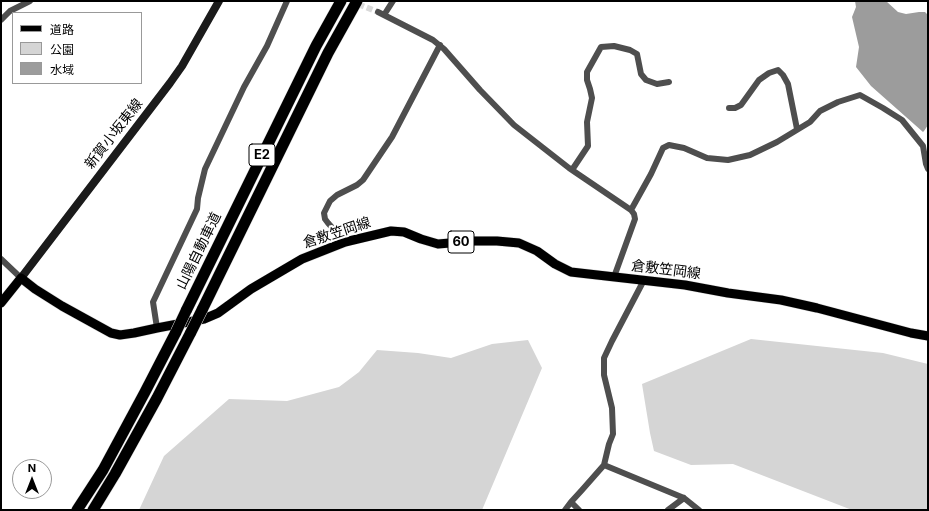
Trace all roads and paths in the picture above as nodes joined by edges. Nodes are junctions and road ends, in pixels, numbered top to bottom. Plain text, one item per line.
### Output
1 (30, 1) edge
2 (219, 1) edge
3 (286, 1) edge
4 (341, 1) edge
5 (357, 1) edge
6 (393, 1) edge
7 (1, 20) edge
8 (440, 45) junction
9 (669, 82) dead end
10 (729, 108) dead end
11 (797, 130) junction
12 (928, 140) edge
13 (923, 146) junction
14 (928, 169) edge
15 (572, 170) junction
16 (631, 210) junction
17 (345, 242) junction
18 (1, 259) edge
19 (614, 277) junction
20 (22, 278) junction
21 (644, 280) junction
22 (1, 302) edge
23 (157, 328) junction
24 (928, 336) edge
25 (604, 465) junction
26 (684, 498) junction
27 (571, 502) junction
28 (77, 510) edge
29 (93, 510) edge
30 (565, 510) edge
31 (579, 510) edge
32 (668, 510) edge
33 (698, 510) edge

1 - 7 street
2 - 20 main road, 新賀小坂東線
3 - 23 street
4 - 28 highway, 山陽自動車道 / E2, bridge
5 - 29 highway, 山陽自動車道 / E2, bridge
6 - 8 street
8 - 15 street
8 - 17 street
9 - 15 street
10 - 11 street
11 - 13 street
11 - 16 street
12 - 13 street
13 - 14 street
15 - 16 street
16 - 19 street
17 - 19 main road, 倉敷笠岡線 / 60
17 - 23 main road, 倉敷笠岡線 / 60
18 - 20 street
19 - 21 main road, 倉敷笠岡線 / 60
20 - 22 main road
20 - 23 main road, 倉敷笠岡線 / 60
21 - 24 main road, 倉敷笠岡線 / 60
21 - 25 street
25 - 26 street
25 - 27 street
26 - 32 street
26 - 33 street
27 - 30 street
27 - 31 street

